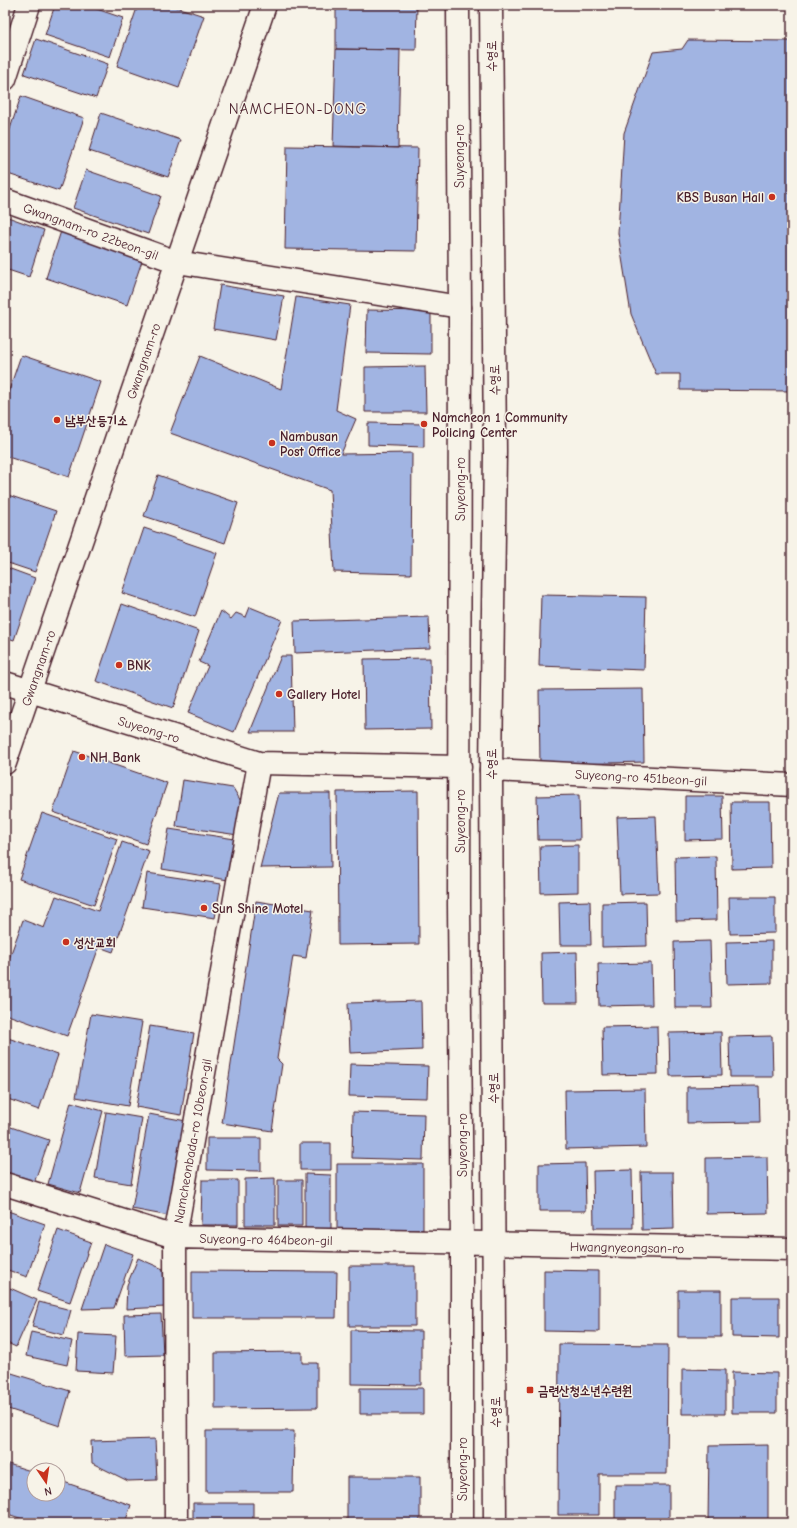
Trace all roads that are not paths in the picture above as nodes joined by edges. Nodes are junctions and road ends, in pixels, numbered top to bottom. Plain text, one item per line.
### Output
1 (29, 5) edge
2 (265, 5) edge
3 (458, 5) edge
4 (491, 5) edge
5 (5, 79) edge
6 (5, 200) edge
7 (177, 262) junction
8 (460, 307) junction
9 (5, 683) edge
10 (30, 692) junction
11 (5, 763) edge
12 (259, 763) junction
13 (460, 767) junction
14 (491, 770) junction
15 (792, 785) edge
16 (5, 1184) edge
17 (175, 1237) junction
18 (462, 1244) junction
19 (494, 1244) junction
20 (792, 1249) edge
21 (176, 1523) edge
22 (462, 1523) edge
23 (495, 1523) edge

1 - 5 main road
2 - 7 main road, Gwangnam-ro
3 - 8 main road, Suyeong-ro
4 - 14 main road, 수영로
6 - 7 main road, Gwangnam-ro 22beon-gil
7 - 8 main road
7 - 10 main road, Gwangnam-ro
8 - 13 main road, Suyeong-ro
9 - 10 main road, Suyeong-ro
10 - 11 main road, Gwangnam-ro
10 - 12 main road, Suyeong-ro
12 - 13 main road, Suyeong-ro
12 - 17 main road, Namcheonbada-ro 10beon-gil
13 - 18 main road, Suyeong-ro
14 - 15 main road, Suyeong-ro 451beon-gil
14 - 19 main road, 수영로
16 - 17 main road, Suyeong-ro 464beon-gil
17 - 18 main road, Suyeong-ro 464beon-gil
17 - 21 main road, Namcheonbada-ro 10beon-gil
18 - 19 main road, Hwangnyeongsan-ro
18 - 22 main road, Suyeong-ro
19 - 20 main road, Hwangnyeongsan-ro
19 - 23 main road, 수영로

